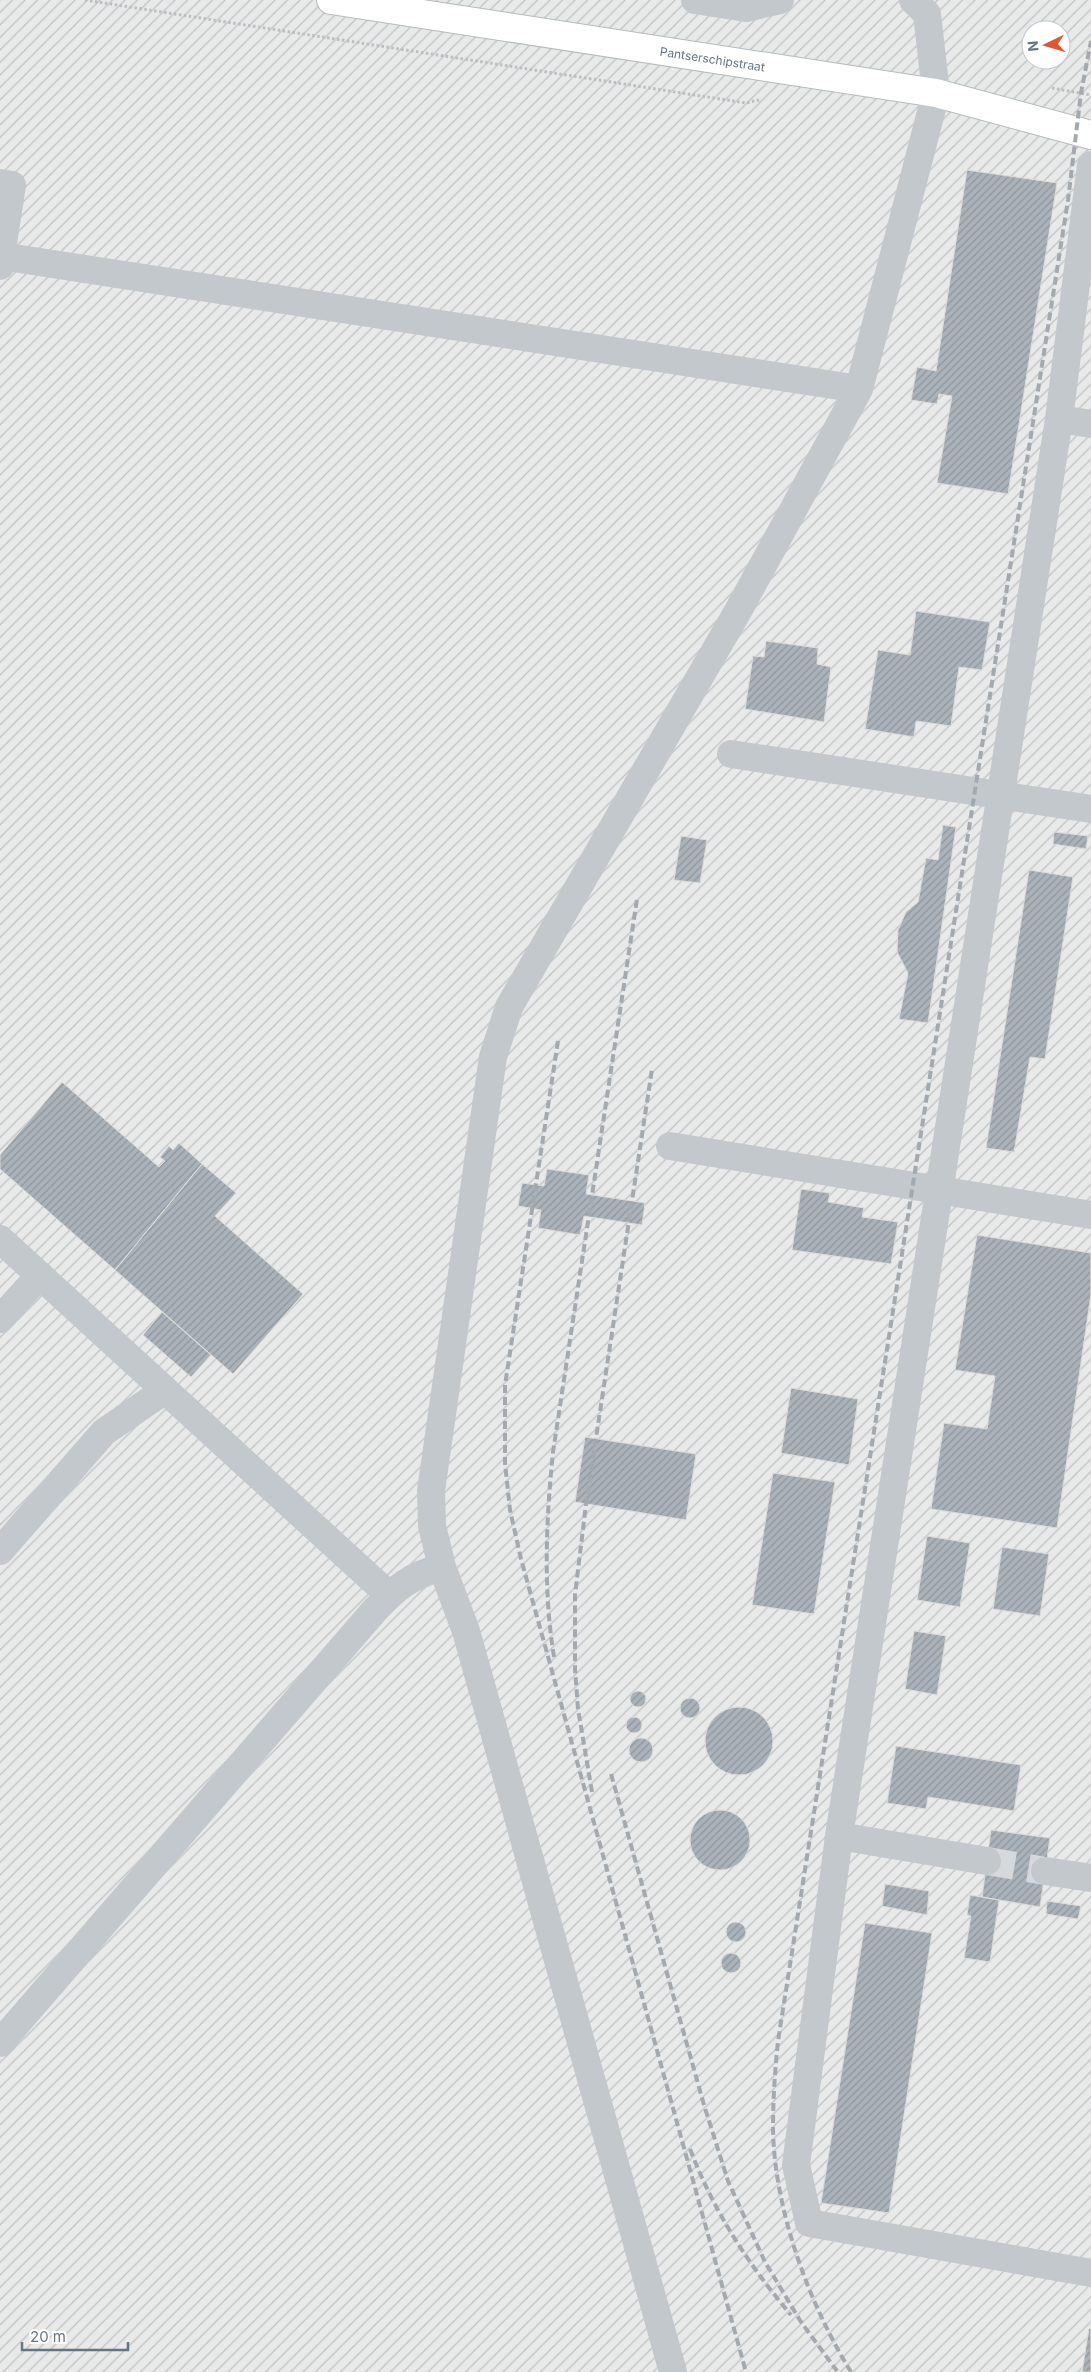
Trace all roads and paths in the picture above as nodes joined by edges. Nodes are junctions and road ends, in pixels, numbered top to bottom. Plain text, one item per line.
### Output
1 (331, 0) edge
2 (695, 0) edge
3 (780, 0) edge
4 (914, 0) edge
5 (936, 93) junction
6 (1091, 135) edge
7 (1091, 165) edge
8 (0, 183) edge
9 (1, 261) edge
10 (859, 389) junction
11 (1059, 418) junction
12 (1091, 424) edge
13 (731, 754) dead end
14 (1002, 795) junction
15 (1091, 809) edge
16 (670, 1146) dead end
17 (941, 1190) junction
18 (1091, 1215) edge
19 (0, 1239) edge
20 (40, 1276) junction
21 (0, 1319) edge
22 (165, 1390) junction
23 (0, 1552) edge
24 (442, 1567) junction
25 (389, 1595) junction
26 (839, 1836) junction
27 (987, 1861) tunnel mouth
28 (1045, 1870) tunnel mouth
29 (1091, 1878) edge
30 (0, 2043) edge
31 (1091, 2273) edge
32 (673, 2372) edge

1 - 5 main road, Pantserschipstraat
2 - 3 lane
4 - 5 lane
5 - 6 main road, Pantserschipstraat
5 - 10 lane
7 - 11 lane
8 - 9 lane
9 - 10 lane
10 - 24 lane
11 - 12 lane
11 - 14 lane
13 - 14 lane
14 - 15 lane
14 - 17 lane
16 - 17 lane
17 - 18 lane
17 - 26 lane
19 - 20 lane
20 - 21 lane
20 - 22 lane
22 - 23 lane
22 - 25 lane
24 - 25 lane
24 - 32 lane
25 - 30 lane
26 - 27 lane
26 - 31 lane
28 - 29 lane

